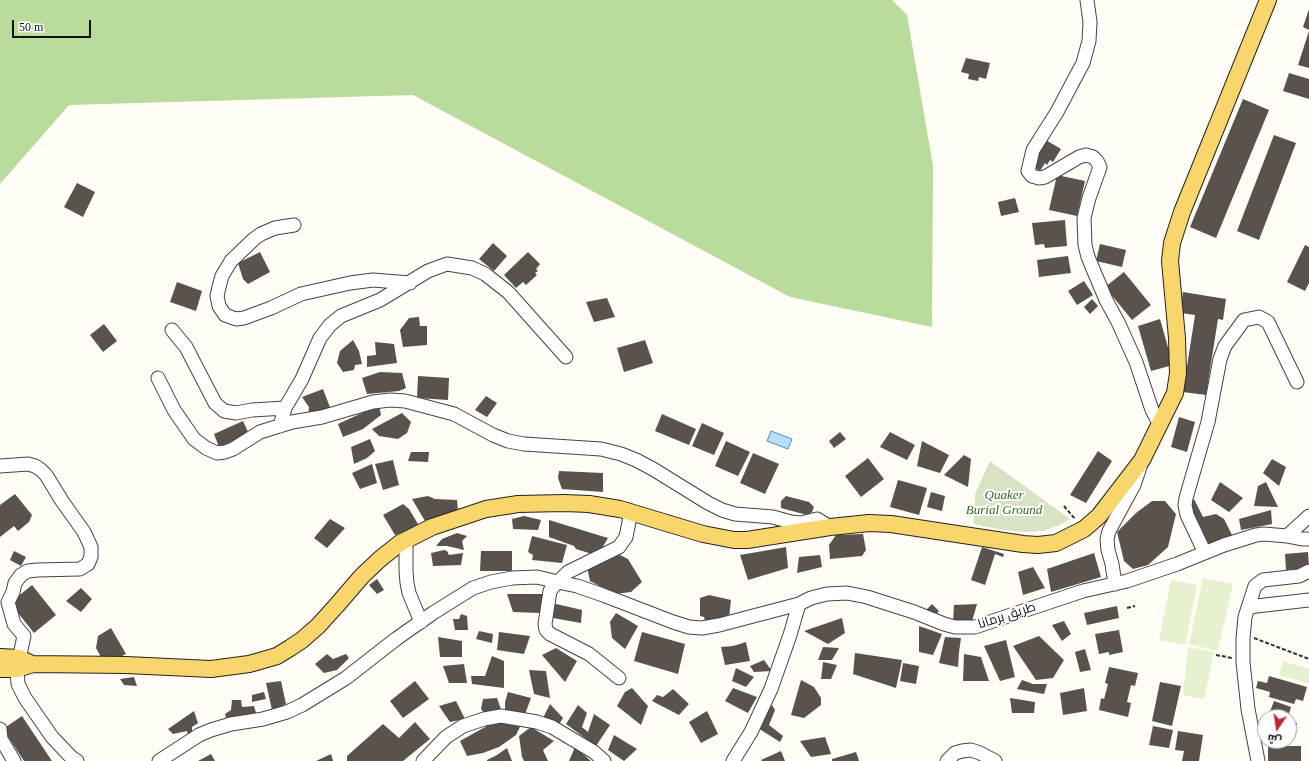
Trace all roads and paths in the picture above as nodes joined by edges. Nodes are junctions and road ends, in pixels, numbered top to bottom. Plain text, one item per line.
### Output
1 (1087, 0) edge
2 (1268, 0) edge
3 (294, 225) dead end
4 (410, 283) junction
5 (172, 330) dead end
6 (566, 357) dead end
7 (158, 378) dead end
8 (1297, 382) dead end
9 (285, 408) junction
10 (1160, 425) junction
11 (280, 426) junction
12 (1142, 460) junction
13 (0, 466) edge
14 (1064, 506) dead end
15 (631, 512) junction
16 (1073, 516) dead end
17 (1309, 516) edge
18 (830, 526) junction
19 (1287, 536) junction
20 (406, 539) junction
21 (1309, 539) edge
22 (1205, 553) junction
23 (1309, 571) edge
24 (558, 582) junction
25 (1114, 584) junction
26 (1309, 600) edge
27 (798, 604) junction
28 (1135, 606) dead end
29 (1248, 607) junction
30 (1127, 608) dead end
31 (421, 622) junction
32 (1253, 637) dead end
33 (1216, 655) dead end
34 (0, 657) edge
35 (1232, 658) dead end
36 (1309, 659) edge
37 (23, 664) junction
38 (0, 669) edge
39 (619, 678) dead end
40 (0, 729) edge
41 (14, 761) edge
42 (76, 761) edge
43 (159, 761) edge
44 (423, 761) edge
45 (604, 761) edge
46 (733, 761) edge
47 (947, 761) edge
48 (995, 761) edge
49 (1258, 761) edge

1 - 10 street
2 - 10 main road
3 - 4 street
4 - 6 street
4 - 9 street
5 - 9 street
7 - 11 street
8 - 22 street
9 - 11 street
10 - 12 main road
11 - 18 street
12 - 18 main road
12 - 25 street
13 - 37 street
14 - 16 path
15 - 18 main road
15 - 20 main road
15 - 24 street
17 - 19 street
19 - 21 street, طريق برمانا
19 - 22 street, طريق برمانا
20 - 31 street
20 - 37 main road
22 - 25 street, طريق برمانا
23 - 29 street
24 - 27 street, طريق برمانا
24 - 31 street, طريق برمانا
24 - 39 street
25 - 27 street, طريق برمانا
26 - 29 street
27 - 46 street
28 - 30 path
29 - 49 street
31 - 43 street, طريق برمانا
32 - 36 path
33 - 35 path
34 - 37 main road
37 - 38 main road
37 - 42 street
40 - 41 street
44 - 45 street
47 - 48 street

